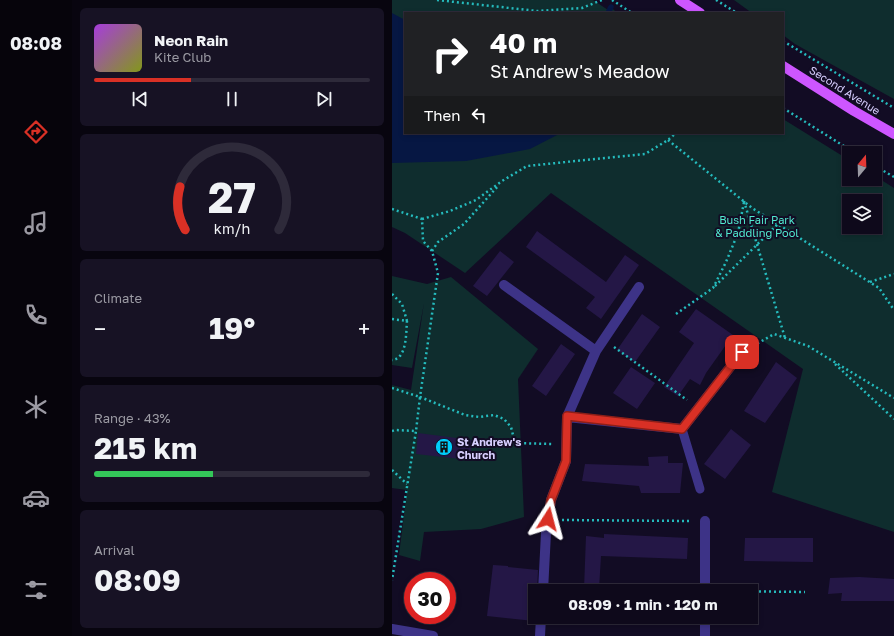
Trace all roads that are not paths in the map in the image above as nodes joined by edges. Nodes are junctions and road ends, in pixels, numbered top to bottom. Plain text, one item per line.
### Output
1 (680, 0) edge
2 (698, 12) edge
3 (784, 67) edge
4 (894, 134) edge
5 (504, 285) dead end
6 (639, 287) dead end
7 (596, 351) junction
8 (742, 352) road end
9 (567, 416) junction
10 (682, 429) junction
11 (700, 488) dead end
12 (705, 521) road end
13 (543, 584) edge
14 (706, 584) edge
15 (541, 624) edge
16 (706, 624) edge
17 (392, 629) edge
18 (433, 636) edge
19 (540, 636) edge
20 (706, 636) edge

1 - 2 main road
3 - 4 main road, Second Avenue
5 - 7 street
6 - 7 street
7 - 9 street
8 - 10 street
9 - 10 street
9 - 13 street
10 - 11 lane
12 - 14 street
15 - 19 street
16 - 20 street
17 - 18 street

